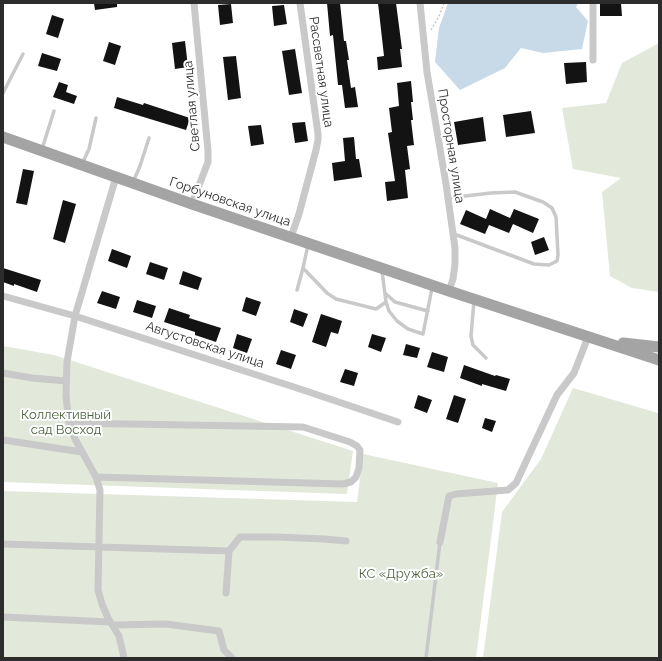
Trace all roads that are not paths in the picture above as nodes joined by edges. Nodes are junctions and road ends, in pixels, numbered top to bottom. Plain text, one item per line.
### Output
1 (194, 3) edge
2 (300, 3) edge
3 (420, 3) edge
4 (593, 3) edge
5 (23, 54) dead end
6 (593, 60) dead end
7 (3, 93) edge
8 (54, 111) dead end
9 (96, 118) dead end
10 (3, 137) edge
11 (149, 138) dead end
12 (41, 150) junction
13 (82, 165) junction
14 (116, 177) junction
15 (132, 183) junction
16 (448, 198) junction
17 (192, 204) junction
18 (453, 234) junction
19 (291, 237) junction
20 (308, 243) junction
21 (303, 268) junction
22 (381, 268) junction
23 (432, 285) junction
24 (297, 290) dead end
25 (449, 291) junction
26 (385, 293) junction
27 (3, 296) edge
28 (474, 299) junction
29 (386, 302) junction
30 (428, 311) junction
31 (76, 316) junction
32 (588, 337) junction
33 (600, 340) junction
34 (659, 347) edge
35 (486, 358) dead end
36 (659, 360) edge
37 (3, 373) edge
38 (66, 381) junction
39 (398, 422) dead end
40 (69, 423) junction
41 (3, 440) edge
42 (82, 452) junction
43 (96, 477) junction
44 (346, 542) dead end
45 (440, 542) joint
46 (3, 544) edge
47 (98, 547) junction
48 (228, 551) junction
49 (226, 593) dead end
50 (3, 617) edge
51 (112, 623) junction
52 (124, 658) edge
53 (232, 658) edge
54 (426, 658) edge

1 - 17 street, Светлая улица
2 - 19 street, Рассветная улица
3 - 16 street, Просторная улица
4 - 6 street
5 - 7 lane
8 - 12 lane
9 - 13 lane
10 - 12 main road, Горбуновская улица
11 - 15 lane
12 - 13 main road, Горбуновская улица
13 - 14 main road, Горбуновская улица
14 - 15 main road, Горбуновская улица
14 - 31 street
15 - 17 main road, Горбуновская улица
16 - 18 street, Просторная улица
16 - 18 lane
17 - 19 main road, Горбуновская улица
18 - 25 street, Просторная улица
19 - 20 main road, Горбуновская улица
20 - 21 lane
20 - 22 main road, Горбуновская улица
21 - 24 lane
21 - 29 lane
22 - 23 main road, Горбуновская улица
22 - 26 lane
23 - 25 main road, Горбуновская улица
23 - 30 lane
25 - 28 main road, Горбуновская улица
26 - 29 lane
26 - 30 lane
27 - 31 street, Августовская улица
28 - 32 main road, Горбуновская улица
28 - 35 lane
29 - 30 lane
31 - 38 street
31 - 39 street, Августовская улица
32 - 33 main road, Горбуновская улица
32 - 45 street
33 - 34 main road
33 - 36 main road
37 - 38 street
38 - 40 street
40 - 42 street
40 - 43 street
41 - 42 street
42 - 43 street
43 - 47 street
44 - 48 street
45 - 54 lane
46 - 47 street
47 - 48 street
47 - 51 street
48 - 49 street
50 - 51 street
51 - 52 street
51 - 53 street

